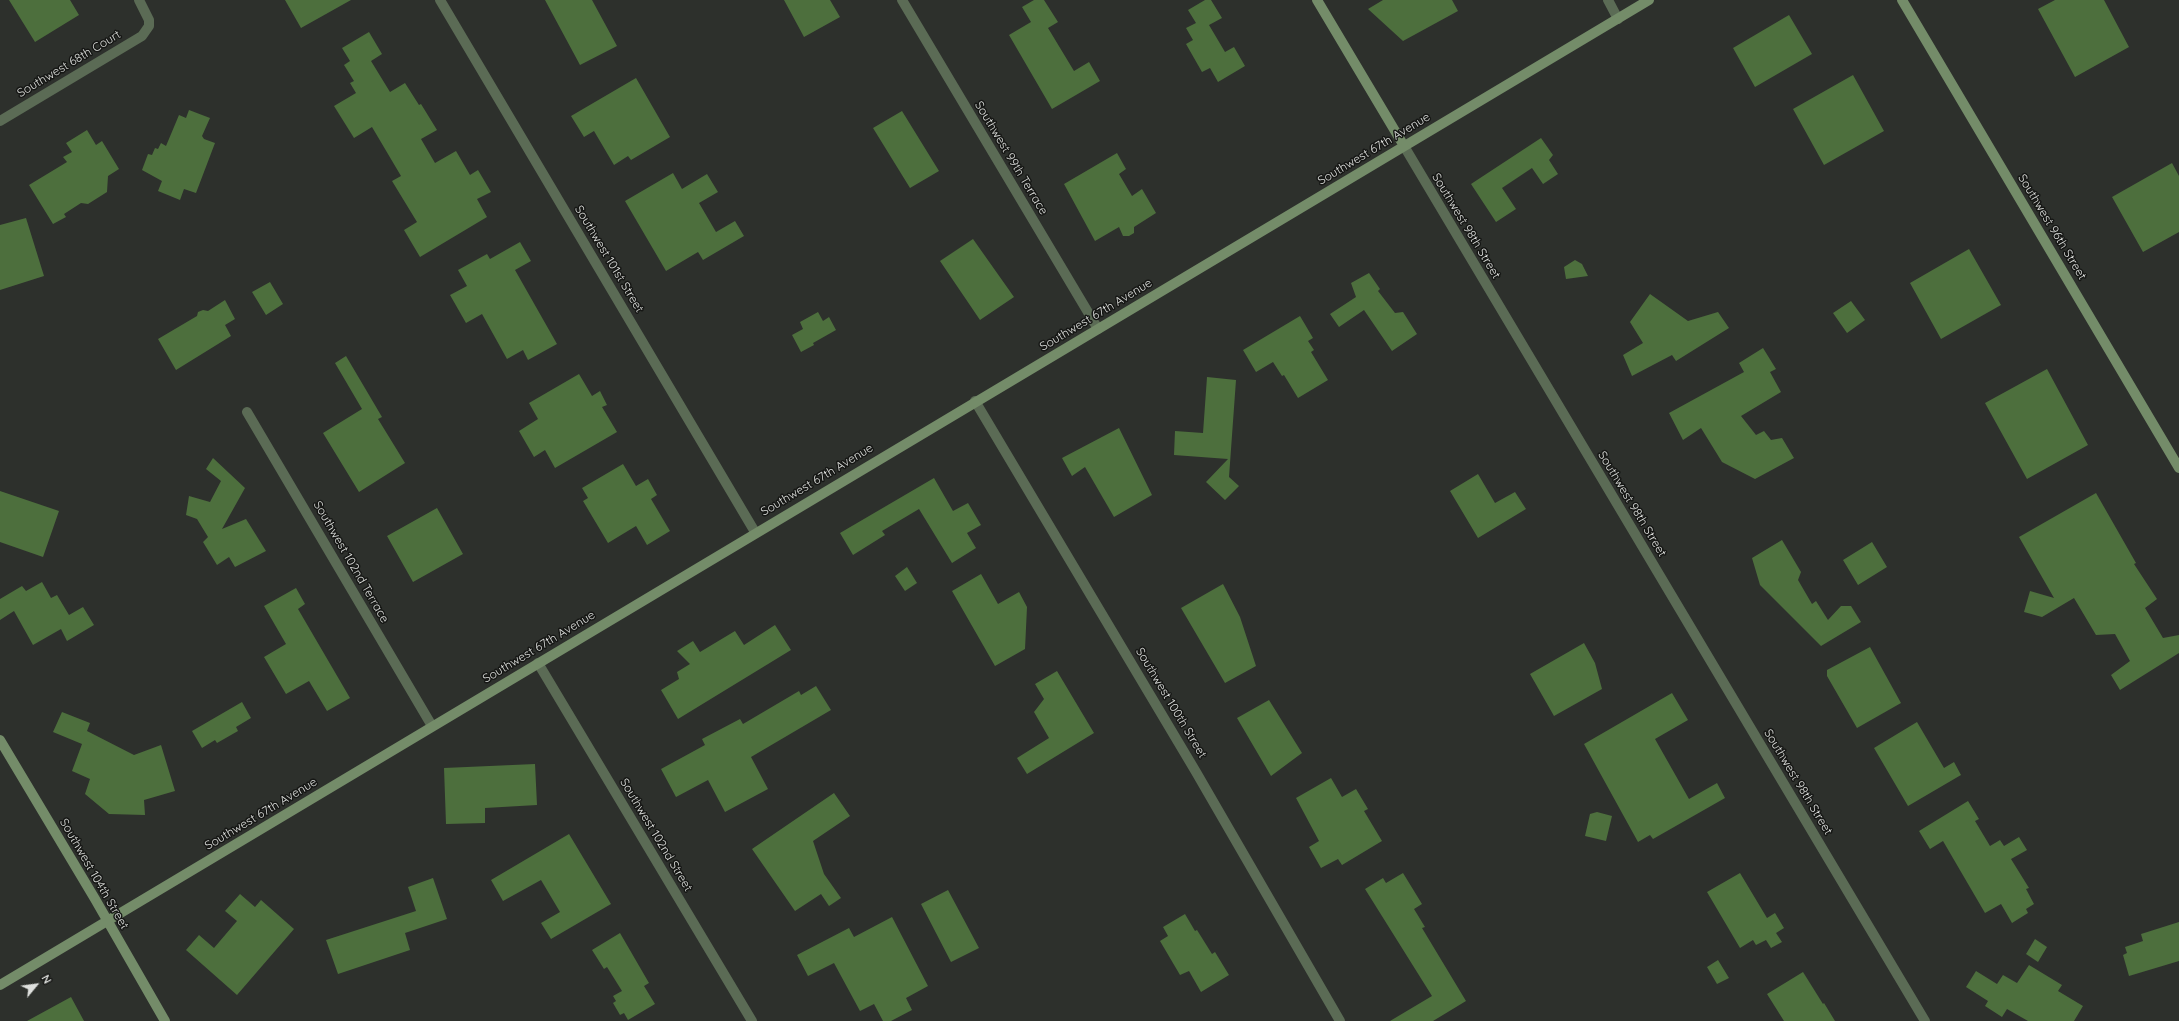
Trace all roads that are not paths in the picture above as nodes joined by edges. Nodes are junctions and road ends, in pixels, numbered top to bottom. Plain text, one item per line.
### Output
1 (139, 0) edge
2 (440, 0) edge
3 (902, 0) edge
4 (1317, 0) edge
5 (1608, 0) edge
6 (1648, 0) edge
7 (1902, 0) edge
8 (1618, 19) junction
9 (0, 121) edge
10 (1404, 146) junction
11 (1098, 329) junction
12 (975, 402) junction
13 (247, 412) dead end
14 (2179, 468) edge
15 (755, 532) junction
16 (538, 663) junction
17 (432, 726) junction
18 (0, 740) edge
19 (108, 922) junction
20 (0, 985) edge
21 (165, 1021) edge
22 (752, 1021) edge
23 (1340, 1021) edge
24 (1925, 1021) edge

1 - 9 street, Southwest 68th Court
2 - 15 street, Southwest 101st Street
3 - 11 street, Southwest 99th Terrace
4 - 10 main road, Southwest 98th Street
5 - 8 street
6 - 8 main road, Southwest 67th Avenue
7 - 14 main road, Southwest 96th Street
8 - 10 main road, Southwest 67th Avenue
10 - 11 main road, Southwest 67th Avenue
10 - 24 street, Southwest 98th Street
11 - 12 main road, Southwest 67th Avenue
12 - 15 main road, Southwest 67th Avenue
12 - 23 street, Southwest 100th Street
13 - 17 street, Southwest 102nd Terrace
15 - 16 main road, Southwest 67th Avenue
16 - 17 main road, Southwest 67th Avenue
16 - 22 street, Southwest 102nd Street
17 - 19 main road, Southwest 67th Avenue
18 - 19 main road, Southwest 104th Street
19 - 20 main road, Southwest 67th Avenue
19 - 21 main road, Southwest 104th Street

